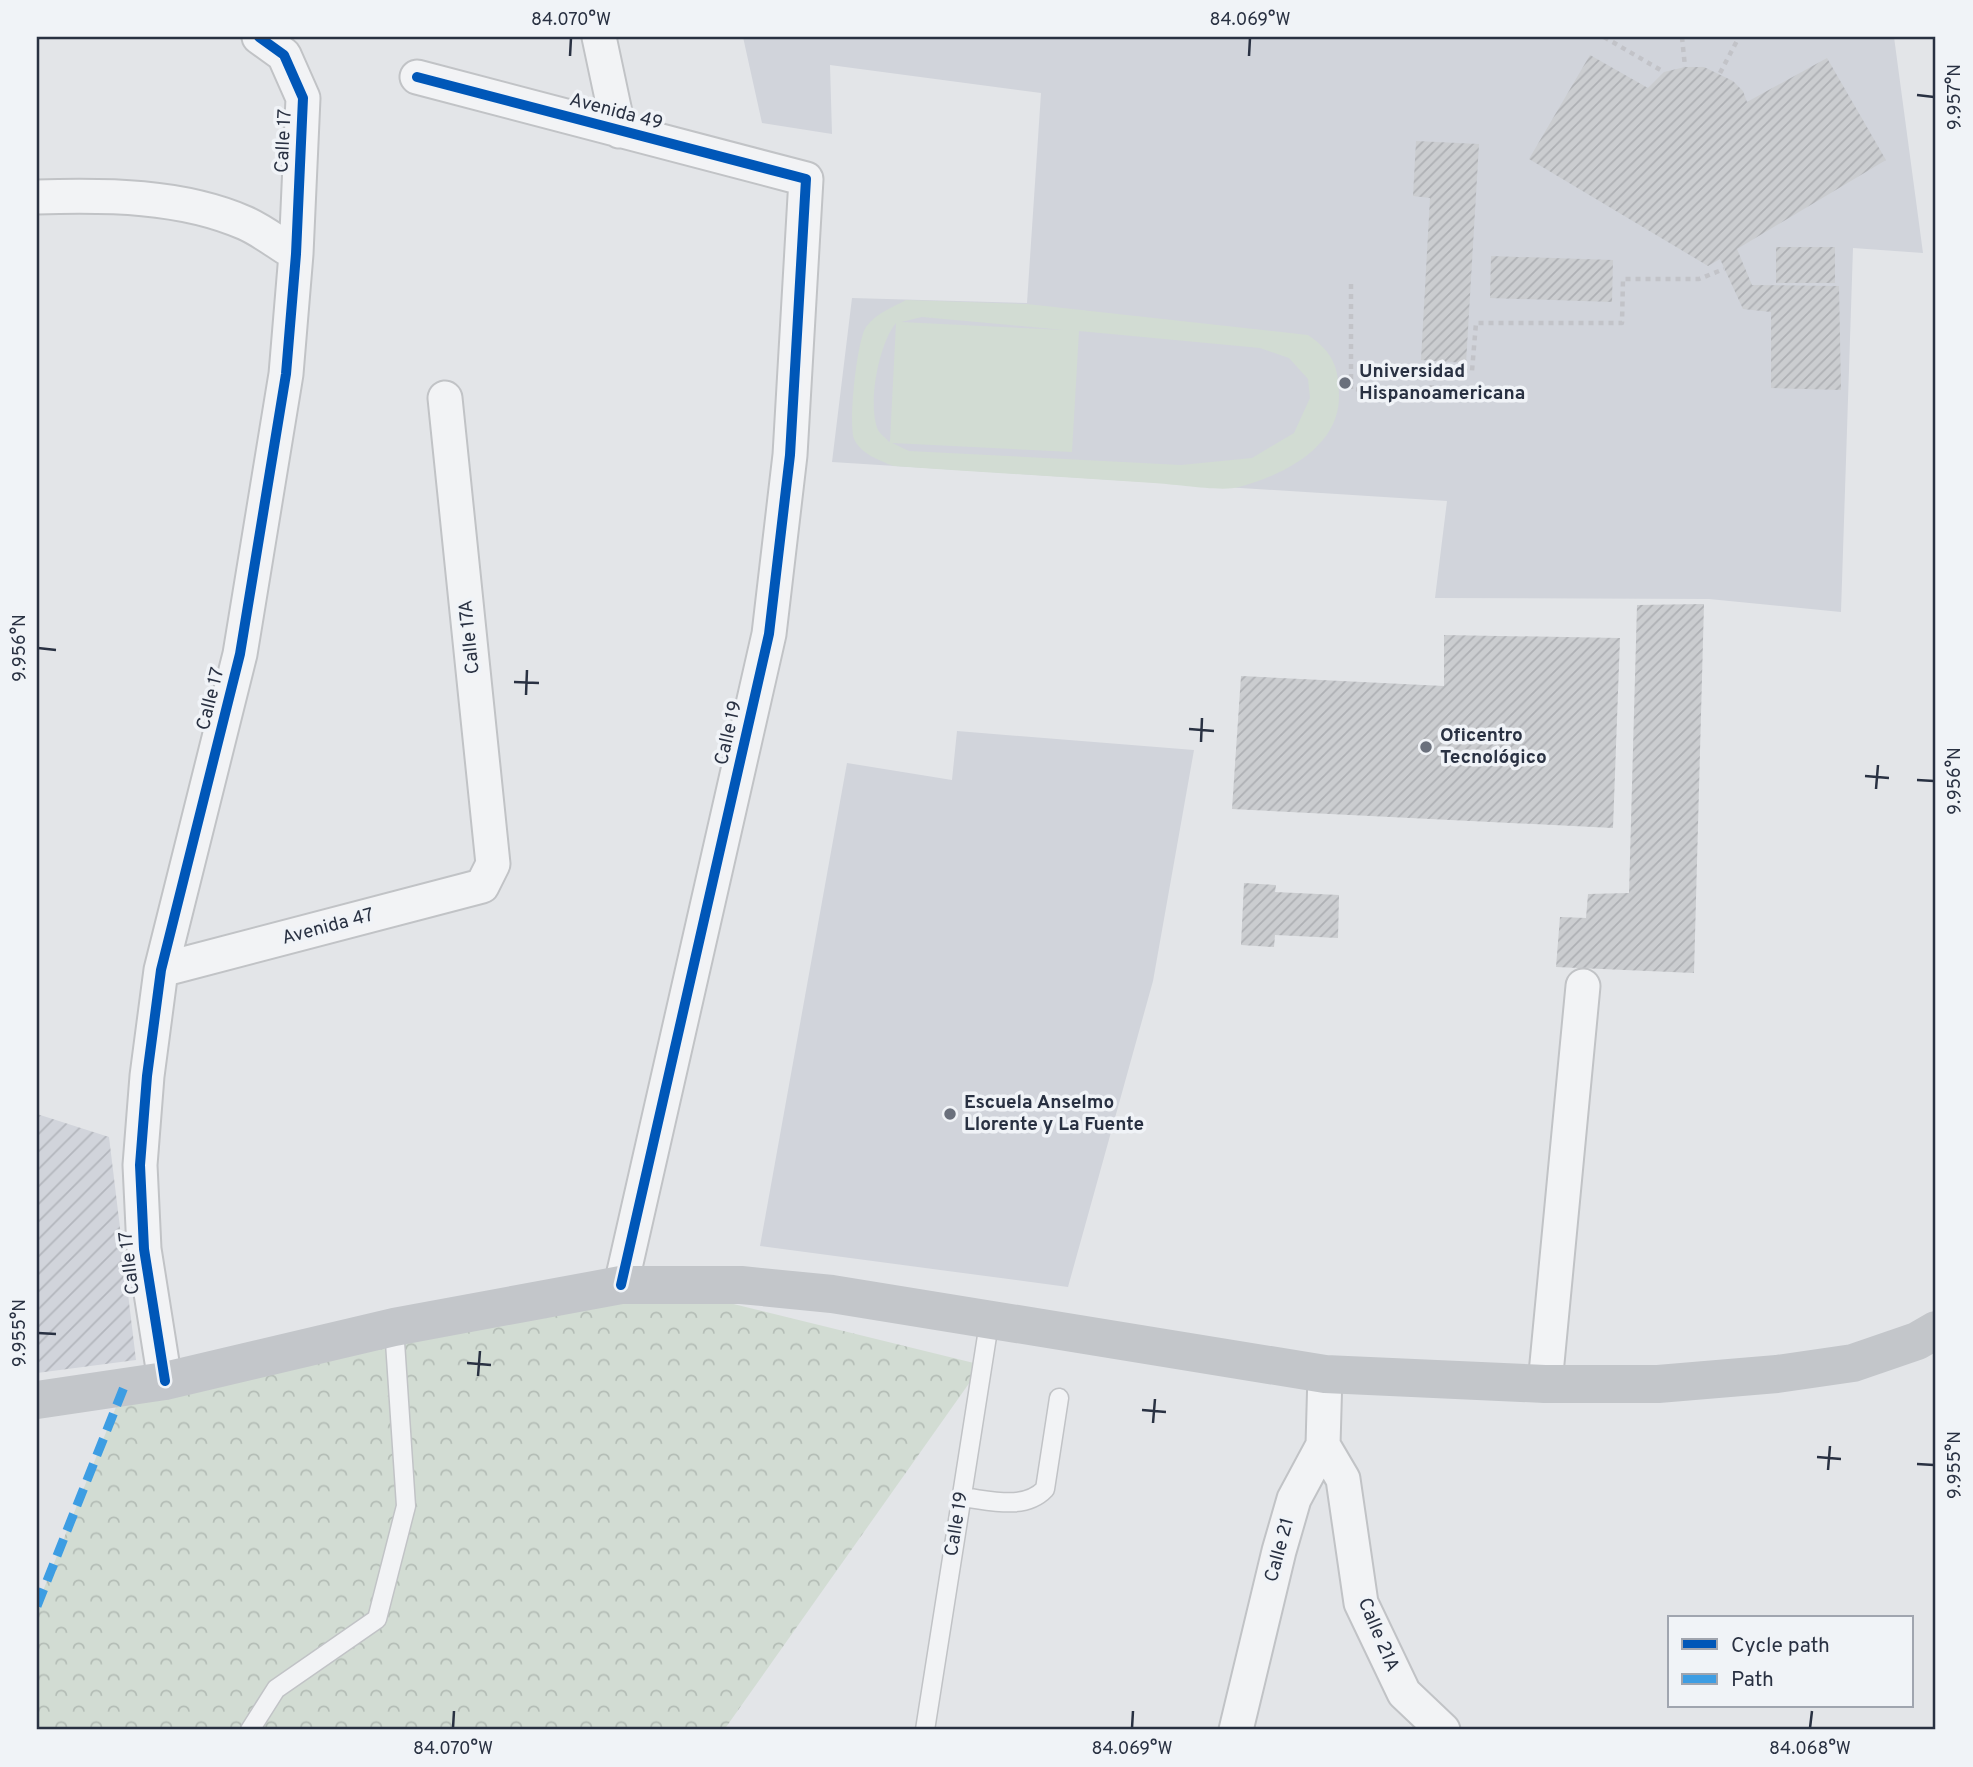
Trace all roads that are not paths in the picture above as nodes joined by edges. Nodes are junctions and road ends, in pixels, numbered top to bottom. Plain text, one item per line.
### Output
1 (259, 37) edge
2 (599, 37) edge
3 (417, 77) dead end
4 (619, 131) junction
5 (806, 179) joint
6 (37, 197) edge
7 (296, 254) junction
8 (445, 398) dead end
9 (490, 876) joint
10 (161, 971) junction
11 (1583, 986) dead end
12 (621, 1285) junction
13 (990, 1317) junction
14 (394, 1327) junction
15 (1936, 1330) edge
16 (1325, 1374) junction
17 (165, 1381) junction
18 (1545, 1384) junction
19 (1059, 1398) dead end
20 (37, 1400) edge
21 (1323, 1445) junction
22 (961, 1497) junction
23 (250, 1730) edge
24 (925, 1730) edge
25 (1236, 1730) edge
26 (1443, 1730) edge

1 - 7 street, Calle 17
2 - 4 street
3 - 4 street, Avenida 49
4 - 5 street, Avenida 49
5 - 12 street, Calle 19
6 - 7 street
7 - 10 street, Calle 17
8 - 9 street, Calle 17A
9 - 10 street, Avenida 47
10 - 17 street, Calle 17
11 - 18 street
12 - 13 main road
12 - 14 main road
13 - 16 main road
13 - 22 lane, Calle 19
14 - 17 main road
14 - 23 lane
15 - 18 main road
16 - 18 main road
16 - 21 street, Calle 21
17 - 20 main road
19 - 22 lane
21 - 25 street, Calle 21
21 - 26 street, Calle 21A
22 - 24 lane, Calle 19

